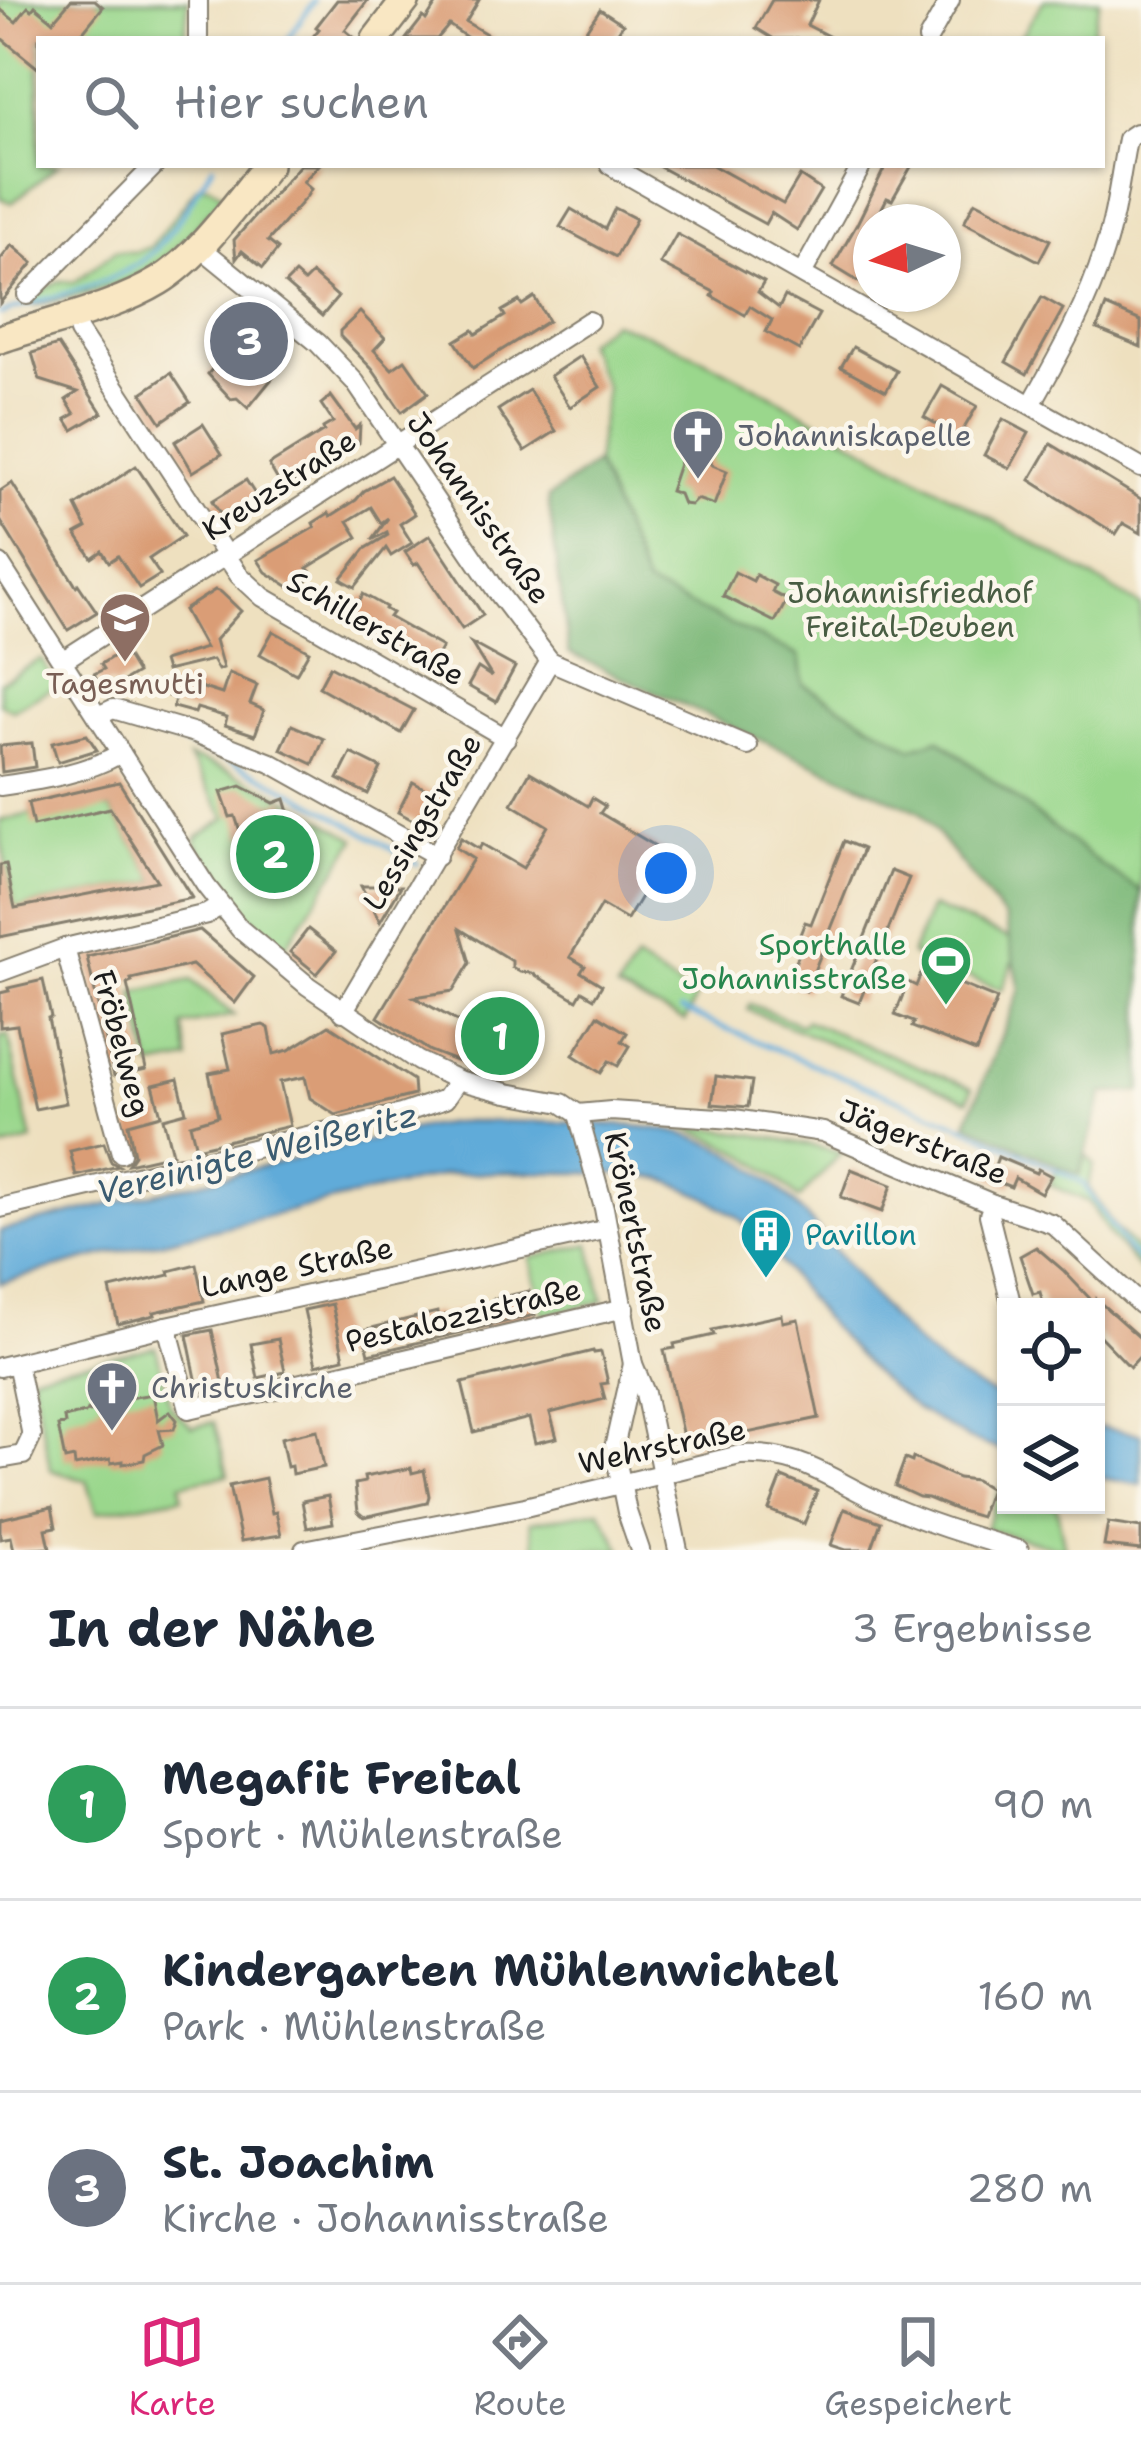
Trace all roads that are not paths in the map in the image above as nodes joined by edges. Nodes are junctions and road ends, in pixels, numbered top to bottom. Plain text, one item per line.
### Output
1 (198, 0) edge
2 (406, 0) edge
3 (950, 0) edge
4 (198, 36) edge
5 (381, 36) edge
6 (930, 36) edge
7 (1136, 133) dead end
8 (152, 168) edge
9 (265, 168) edge
10 (615, 168) edge
11 (860, 168) edge
12 (199, 245) junction
13 (802, 274) junction
14 (27, 295) dead end
15 (73, 314) junction
16 (589, 321) dead end
17 (0, 339) edge
18 (1031, 404) junction
19 (398, 445) junction
20 (1141, 468) edge
21 (224, 556) junction
22 (0, 564) edge
23 (62, 661) junction
24 (550, 661) junction
25 (98, 716) junction
26 (506, 738) junction
27 (748, 746) dead end
28 (122, 753) junction
29 (0, 786) edge
30 (437, 856) junction
31 (220, 906) junction
32 (65, 948) junction
33 (0, 972) edge
34 (343, 1012) junction
35 (458, 1080) junction
36 (579, 1118) junction
37 (121, 1153) dead end
38 (994, 1204) junction
39 (0, 1208) edge
40 (608, 1229) junction
41 (1010, 1298) edge
42 (1141, 1306) edge
43 (625, 1308) junction
44 (167, 1326) junction
45 (634, 1364) junction
46 (9, 1365) edge
47 (0, 1459) edge
48 (662, 1474) junction
49 (622, 1484) junction
50 (304, 1550) edge
51 (640, 1550) edge
52 (678, 1550) edge
53 (1019, 1550) edge

1 - 4 street
2 - 5 main road
3 - 6 street
7 - 18 street
8 - 14 street
9 - 12 main road
10 - 13 street
11 - 13 street
12 - 15 main road
12 - 19 street, Johannisstraße
13 - 18 street
15 - 17 main road
15 - 21 street, Schillerstraße
16 - 19 street, Kreuzstraße
18 - 20 street
19 - 21 street, Kreuzstraße
19 - 24 street, Johannisstraße
21 - 23 street, Kreuzstraße
21 - 26 street, Schillerstraße
22 - 23 street, Jägerstraße
23 - 25 street, Jägerstraße
24 - 26 street, Lessingstraße
24 - 27 street, Johannisstraße
25 - 28 street, Jägerstraße
25 - 30 street
26 - 30 street, Lessingstraße
28 - 29 street
28 - 31 street, Jägerstraße
30 - 34 street, Lessingstraße
31 - 32 street
31 - 34 street, Jägerstraße
32 - 33 street
32 - 37 street, Fröbelweg
34 - 35 street, Jägerstraße
35 - 36 street, Jägerstraße
35 - 39 street
36 - 38 street, Jägerstraße
36 - 40 street, Krönertstraße
38 - 41 street
38 - 42 street, Jägerstraße
40 - 43 street, Krönertstraße
40 - 44 street, Lange Straße
43 - 44 street, Pestalozzistraße
43 - 45 street, Krönertstraße
44 - 46 street, Lange Straße
45 - 48 street, Krönertstraße
45 - 49 street, Krönertstraße
46 - 47 street
48 - 49 street, Wehrstraße
48 - 52 street, Krönertstraße
48 - 53 street, Wehrstraße
49 - 50 street, Wehrstraße
49 - 51 street, Krönertstraße

